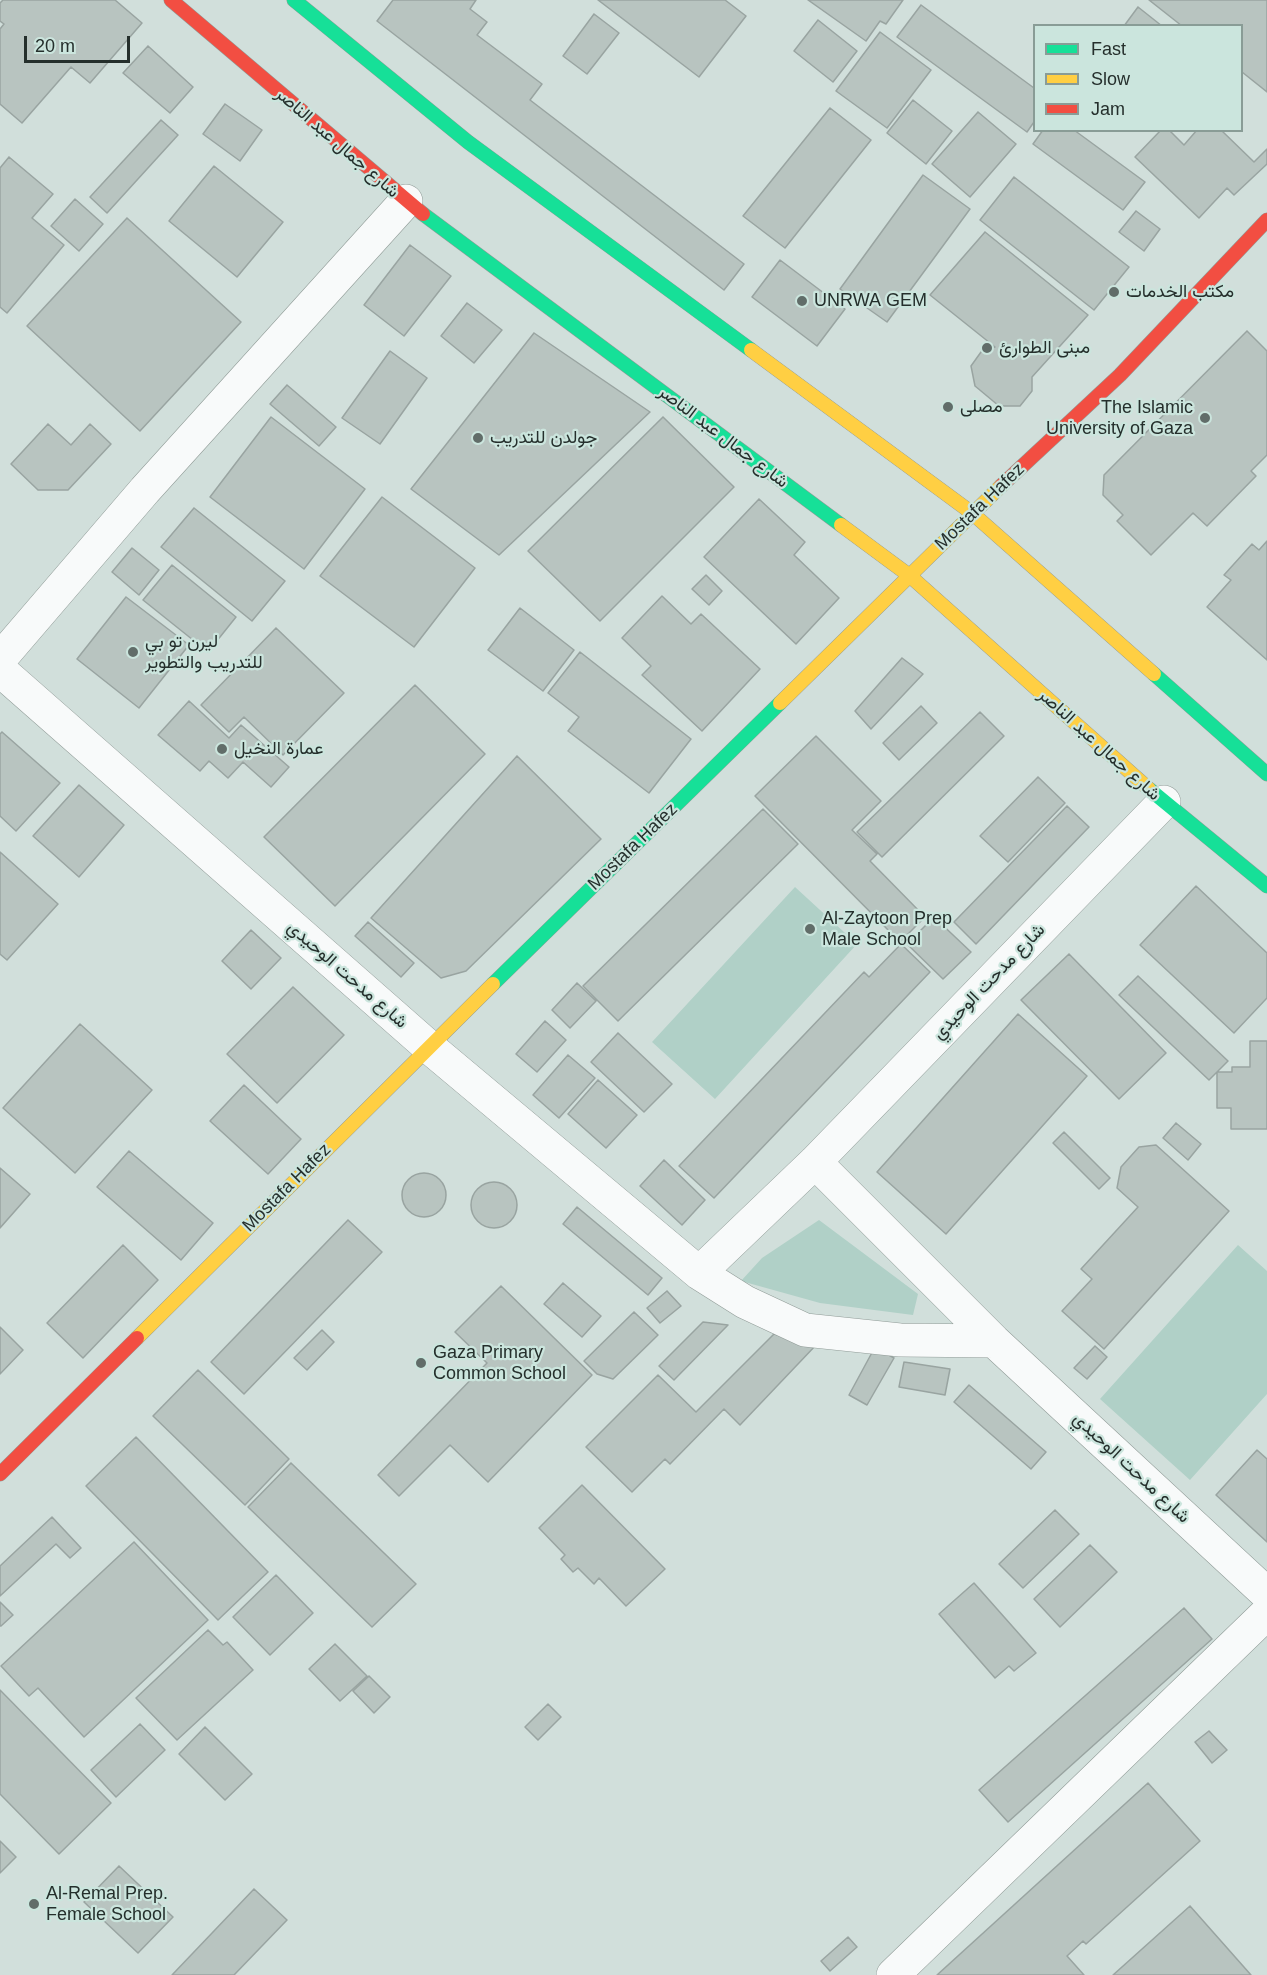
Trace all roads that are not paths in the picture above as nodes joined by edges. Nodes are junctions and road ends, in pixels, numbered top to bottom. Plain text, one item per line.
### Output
1 (171, 0) edge
2 (294, 0) edge
3 (406, 201) junction
4 (1267, 220) edge
5 (972, 513) junction
6 (910, 576) junction
7 (0, 659) edge
8 (0, 670) edge
9 (1267, 774) edge
10 (1164, 802) junction
11 (1267, 886) edge
12 (429, 1047) junction
13 (815, 1162) junction
14 (699, 1273) junction
15 (994, 1341) junction
16 (0, 1474) edge
17 (1267, 1594) edge
18 (1267, 1613) edge
19 (892, 1975) edge

1 - 3 main road, شارع جمال عبد الناصر
2 - 5 main road
3 - 6 main road, شارع جمال عبد الناصر
3 - 7 street
4 - 5 main road, Mostafa Hafez
5 - 6 main road, Mostafa Hafez
5 - 9 main road
6 - 10 main road, شارع جمال عبد الناصر
6 - 12 main road, Mostafa Hafez
8 - 12 street, شارع مدحت الوحيدي
10 - 11 main road, شارع جمال عبد الناصر
10 - 13 street, شارع مدحت الوحيدي
12 - 14 street, شارع مدحت الوحيدي
12 - 16 main road, Mostafa Hafez
13 - 14 street, شارع مدحت الوحيدي
13 - 15 street, شارع مدحت الوحيدي
14 - 15 street, شارع مدحت الوحيدي
15 - 17 street, شارع مدحت الوحيدي
18 - 19 street

